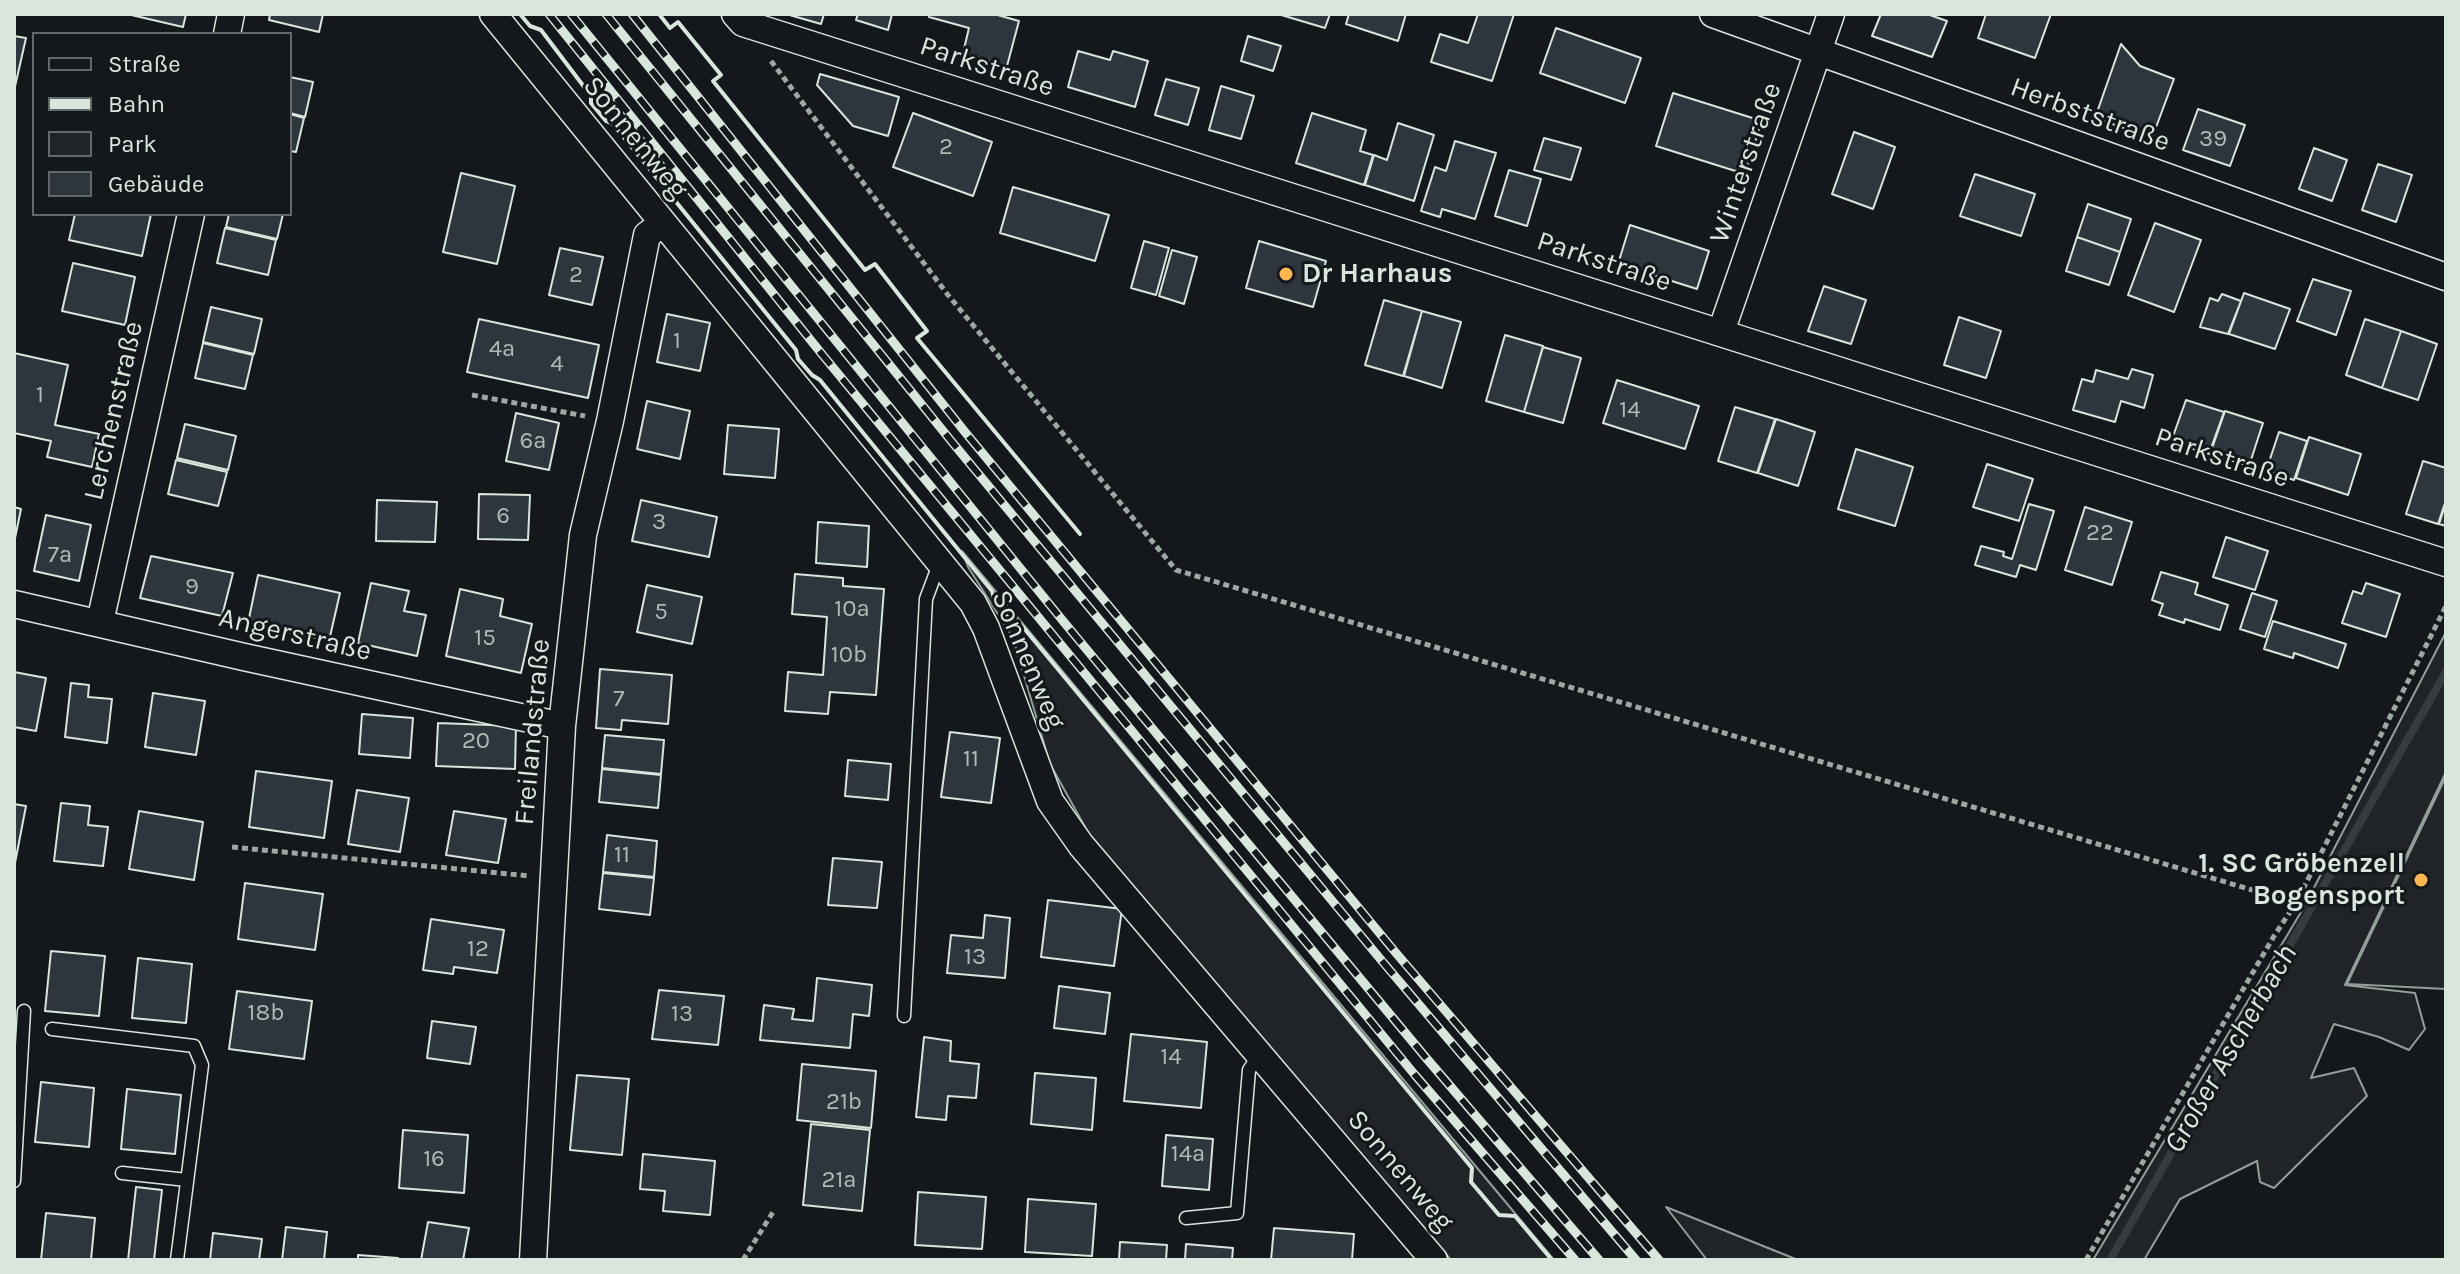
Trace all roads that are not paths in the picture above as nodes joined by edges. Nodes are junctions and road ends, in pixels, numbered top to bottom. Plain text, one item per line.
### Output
1 (493, 14) edge
2 (1713, 14) edge
3 (1831, 14) edge
4 (739, 19) edge
5 (1818, 52) junction
6 (191, 216) edge
7 (663, 223) junction
8 (2446, 277) edge
9 (1721, 332) junction
10 (2446, 563) edge
11 (945, 568) junction
12 (14, 604) edge
13 (100, 622) junction
14 (562, 726) junction
15 (24, 1011) dead end
16 (904, 1016) dead end
17 (52, 1029) dead end
18 (1260, 1054) junction
19 (122, 1173) dead end
20 (187, 1180) junction
21 (14, 1181) edge
22 (1186, 1218) dead end
23 (177, 1260) edge
24 (533, 1260) edge
25 (1434, 1260) edge

1 - 7 street, Sonnenweg
2 - 5 street, Herbststraße
3 - 5 street, Winterstraße
4 - 9 street, Parkstraße
5 - 8 street, Herbststraße
5 - 9 street, Winterstraße
6 - 13 street, Lerchenstraße
7 - 11 street, Sonnenweg
7 - 14 street, Freilandstraße
9 - 10 street, Parkstraße
11 - 16 lane
11 - 18 street, Sonnenweg
12 - 13 street, Angerstraße
13 - 14 street, Angerstraße
14 - 24 street, Freilandstraße
15 - 21 lane
17 - 20 lane
18 - 22 lane
18 - 25 street, Sonnenweg
19 - 20 lane
20 - 23 lane

